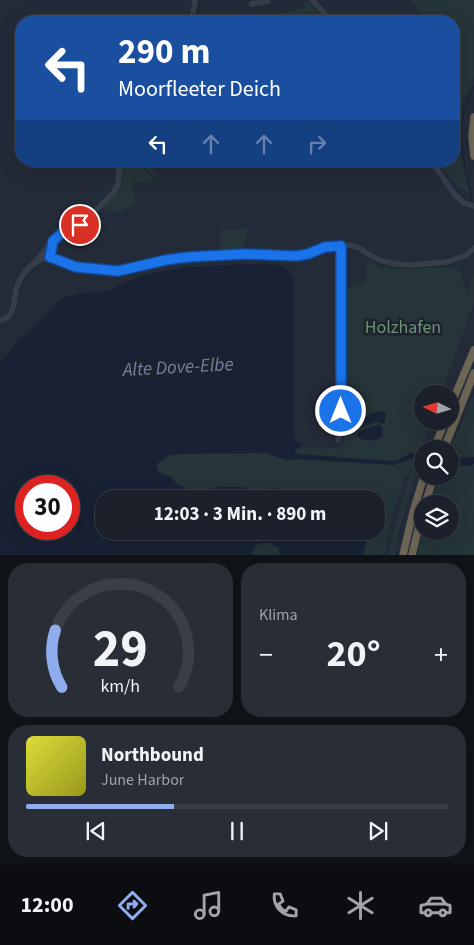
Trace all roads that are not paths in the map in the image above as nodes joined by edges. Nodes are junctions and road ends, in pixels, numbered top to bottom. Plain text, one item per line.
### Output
1 (195, 0) edge
2 (268, 0) edge
3 (312, 0) edge
4 (252, 4) dead end
5 (193, 15) edge
6 (326, 15) edge
7 (474, 117) edge
8 (474, 156) edge
9 (119, 167) edge
10 (435, 167) edge
11 (474, 206) edge
12 (53, 241) junction
13 (341, 246) junction
14 (474, 248) edge
15 (50, 257) junction
16 (33, 265) junction
17 (0, 321) edge
18 (474, 350) edge
19 (474, 373) edge
20 (459, 386) edge
21 (338, 440) dead end
22 (448, 440) edge
23 (422, 485) edge
24 (416, 540) edge
25 (403, 555) edge
26 (412, 555) edge

1 - 5 street
2 - 4 street
3 - 6 street
7 - 8 highway
9 - 12 street
10 - 11 street
12 - 15 street
12 - 16 street
13 - 14 street
13 - 15 street
13 - 21 street
15 - 16 street
16 - 17 street
18 - 20 highway
19 - 22 highway
23 - 25 highway
24 - 26 highway

